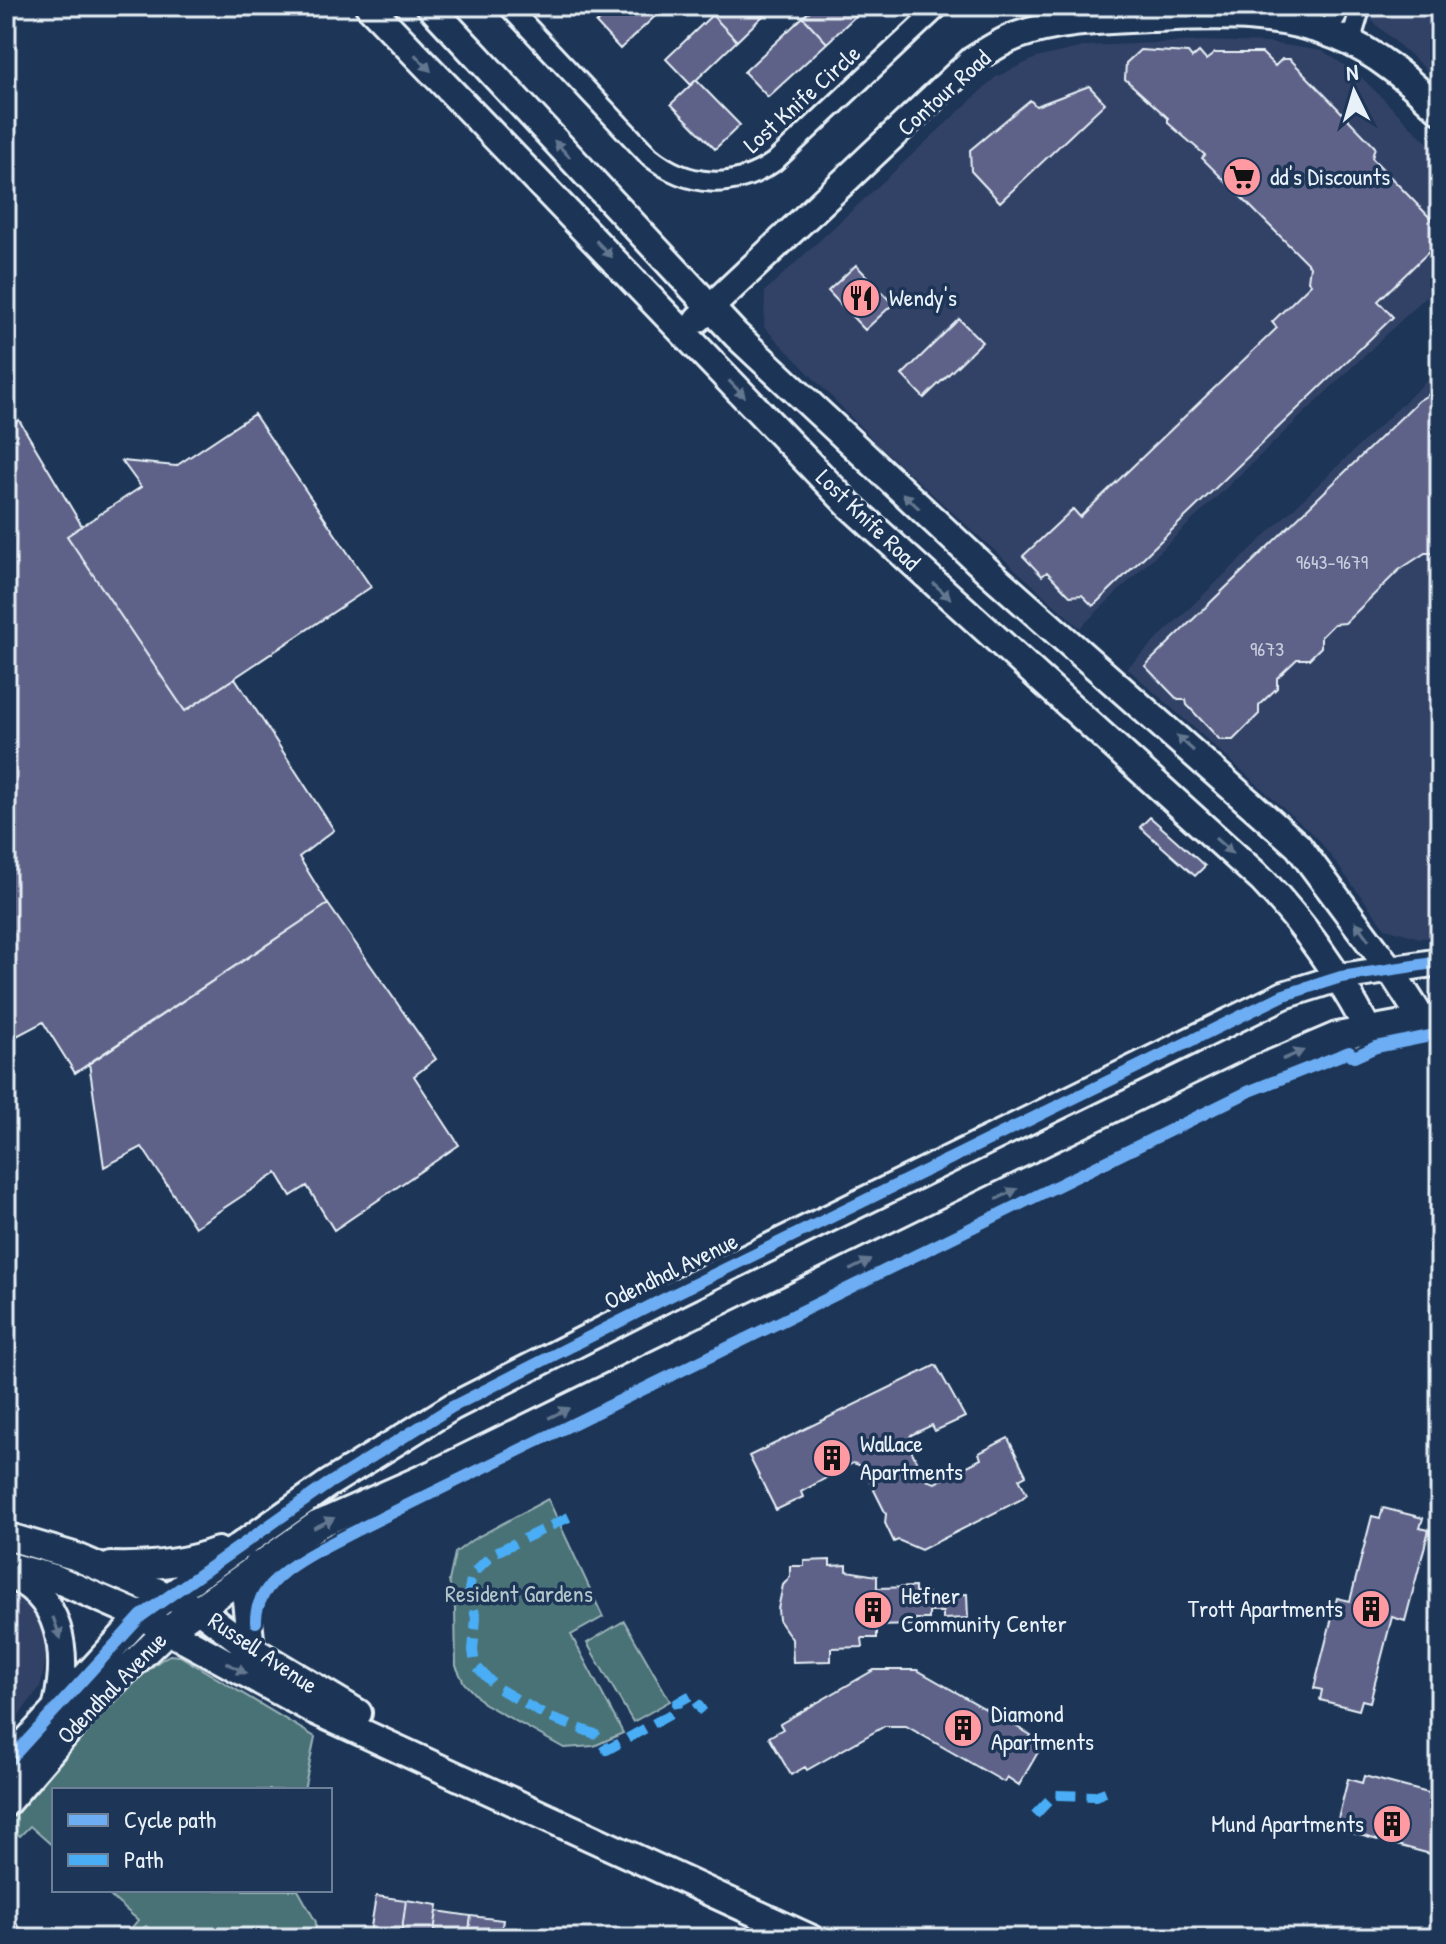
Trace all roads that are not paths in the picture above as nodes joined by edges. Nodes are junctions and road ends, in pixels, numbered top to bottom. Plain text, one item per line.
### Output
1 (369, 6) edge
2 (430, 6) edge
3 (508, 6) edge
4 (940, 6) edge
5 (1342, 6) edge
6 (1361, 6) edge
7 (1338, 38) junction
8 (1440, 110) edge
9 (710, 308) junction
10 (683, 332) junction
11 (1440, 962) edge
12 (1389, 968) junction
13 (1341, 977) junction
14 (1431, 1018) edge
15 (1367, 1028) junction
16 (6, 1536) edge
17 (255, 1536) junction
18 (6, 1565) edge
19 (258, 1565) junction
20 (99, 1566) junction
21 (6, 1574) edge
22 (167, 1595) junction
23 (200, 1610) junction
24 (141, 1616) junction
25 (168, 1630) junction
26 (251, 1649) junction
27 (57, 1705) junction
28 (6, 1764) edge
29 (507, 1798) junction
30 (6, 1803) edge
31 (810, 1938) edge

1 -> 10 street, Lost Knife Road
9 -> 2 street, Lost Knife Road
3 - 4 street, Lost Knife Circle
5 - 7 street
6 - 7 street
7 - 8 street, Contour Road
7 - 9 street, Contour Road
9 - 10 street, Contour Road
12 -> 9 street, Lost Knife Road
10 -> 13 street, Lost Knife Road
11 - 12 street, Odendhal Avenue
12 - 13 street, Odendhal Avenue
12 - 14 street, Lost Knife Road
13 - 15 street, Lost Knife Road
13 - 17 street, Odendhal Avenue
14 - 15 street, Odendhal Avenue
19 -> 15 street, Odendhal Avenue
16 - 20 street, Russell Avenue
17 - 20 street
17 - 22 street, Odendhal Avenue
18 - 24 street, Russell Avenue
19 - 23 street, Odendhal Avenue
19 - 26 street
20 - 22 street, Russell Avenue
21 -> 27 street
22 - 23 street, Russell Avenue
22 - 24 street, Odendhal Avenue
23 - 25 street, Odendhal Avenue
23 - 26 street, Russell Avenue
24 - 25 street, Russell Avenue
24 - 27 street, Odendhal Avenue
25 -> 29 street, Russell Avenue
25 - 30 street, Odendhal Avenue
26 - 29 street, Russell Avenue
27 - 28 street, Odendhal Avenue
29 - 31 street, Russell Avenue

